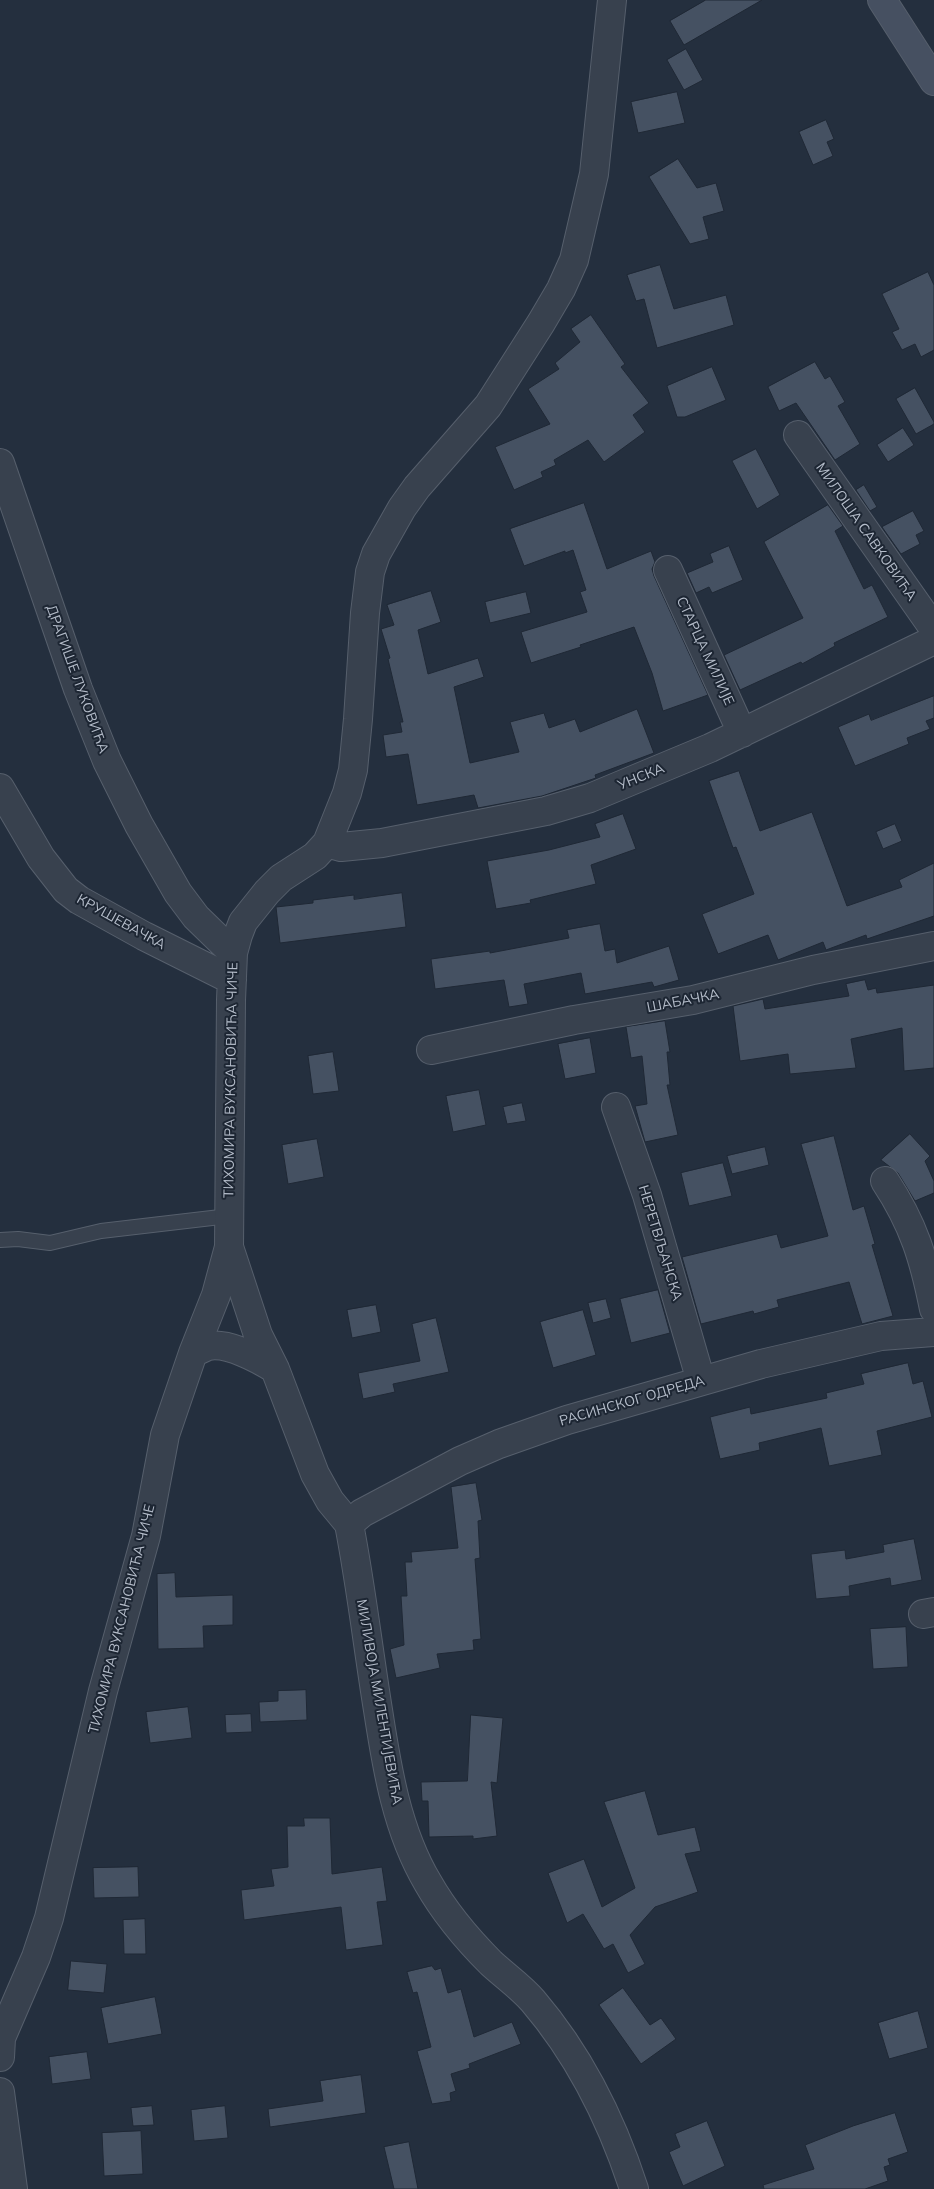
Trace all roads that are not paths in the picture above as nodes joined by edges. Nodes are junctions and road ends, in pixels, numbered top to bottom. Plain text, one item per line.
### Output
1 (612, 0) edge
2 (882, 0) edge
3 (934, 81) edge
4 (798, 434) dead end
5 (0, 463) edge
6 (668, 570) dead end
7 (934, 629) edge
8 (934, 640) edge
9 (742, 733) junction
10 (0, 788) edge
11 (327, 843) junction
12 (934, 946) edge
13 (233, 953) junction
14 (232, 980) junction
15 (431, 1050) dead end
16 (616, 1107) dead end
17 (886, 1182) dead end
18 (229, 1216) junction
19 (0, 1240) edge
20 (228, 1247) junction
21 (934, 1309) edge
22 (934, 1332) edge
23 (193, 1353) junction
24 (275, 1369) junction
25 (701, 1381) junction
26 (349, 1524) junction
27 (0, 2043) edge
28 (0, 2092) edge
29 (13, 2189) edge
30 (634, 2189) edge

1 - 11 street, ТИХОМИРА ВУКСАНОВИЋА ЧИЧЕ
2 - 3 main road
4 - 7 street, МИЛОША САВКОВИЋА
5 - 13 street, ДРАГИШЕ ЛУКОВИЋА
6 - 9 street, СТАРЦА МИЛИЈЕ
8 - 9 street, УНСКА
9 - 11 street, УНСКА
10 - 14 street, КРУШЕВАЧКА
11 - 13 street, ТИХОМИРА ВУКСАНОВИЋА ЧИЧЕ
12 - 15 street, ШАБАЧКА
13 - 14 street, ТИХОМИРА ВУКСАНОВИЋА ЧИЧЕ
14 - 18 street, ТИХОМИРА ВУКСАНОВИЋА ЧИЧЕ
16 - 25 street, НЕРЕТВЉАНСКА
17 - 21 street
18 - 19 lane
18 - 20 street, ТИХОМИРА ВУКСАНОВИЋА ЧИЧЕ
20 - 23 street, ТИХОМИРА ВУКСАНОВИЋА ЧИЧЕ
20 - 24 street
22 - 25 street, РАСИНСКОГ ОДРЕДА
23 - 24 street
23 - 27 street, ТИХОМИРА ВУКСАНОВИЋА ЧИЧЕ
24 - 26 street
25 - 26 street, РАСИНСКОГ ОДРЕДА
26 - 30 street, МИЛИВОЈА МИЛЕНТИЈЕВИЋА
28 - 29 street

